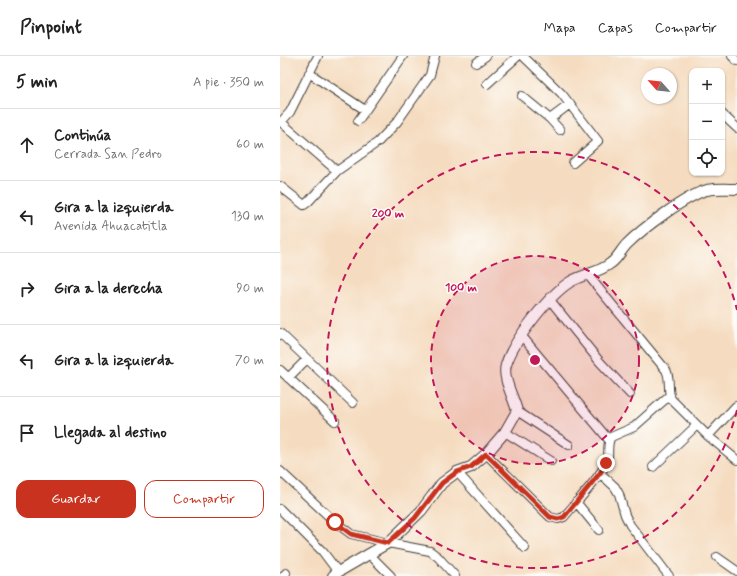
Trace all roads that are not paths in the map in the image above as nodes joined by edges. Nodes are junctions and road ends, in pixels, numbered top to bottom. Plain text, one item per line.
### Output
1 (318, 56) edge
2 (403, 56) edge
3 (435, 56) edge
4 (486, 56) edge
5 (518, 56) edge
6 (524, 56) edge
7 (732, 56) edge
8 (737, 61) edge
9 (476, 64) dead end
10 (309, 73) junction
11 (487, 84) dead end
12 (522, 96) dead end
13 (570, 104) junction
14 (365, 110) junction
15 (725, 117) edge
16 (550, 119) junction
17 (358, 121) dead end
18 (737, 128) edge
19 (560, 130) dead end
20 (573, 164) dead end
21 (337, 170) junction
22 (280, 186) edge
23 (737, 188) edge
24 (587, 274) junction
25 (550, 300) junction
26 (280, 333) edge
27 (521, 336) junction
28 (308, 360) junction
29 (280, 370) edge
30 (288, 378) junction
31 (630, 394) dead end
32 (670, 395) junction
33 (353, 403) dead end
34 (736, 406) edge
35 (517, 411) junction
36 (335, 421) dead end
37 (697, 425) junction
38 (505, 432) junction
39 (708, 436) junction
40 (609, 440) junction
41 (569, 445) dead end
42 (486, 454) junction
43 (737, 460) edge
44 (551, 461) dead end
45 (653, 467) dead end
46 (280, 470) edge
47 (457, 472) junction
48 (600, 473) junction
49 (576, 502) junction
50 (280, 509) edge
51 (598, 530) dead end
52 (388, 543) junction
53 (525, 548) dead end
54 (369, 554) junction
55 (717, 557) dead end
56 (737, 571) edge
57 (336, 574) edge
58 (391, 576) edge
59 (456, 576) edge
60 (669, 576) edge

1 - 10 street
2 - 14 street
3 - 21 street
4 - 9 street
5 - 11 street
6 - 13 street
7 - 8 street
10 - 14 street
10 - 21 street
12 - 16 street
13 - 16 street
13 - 20 street
14 - 17 street
15 - 18 street
16 - 19 street
21 - 22 street
23 - 24 street
24 - 25 street
24 - 32 street
25 - 27 street
25 - 31 street
26 - 28 street
27 - 35 street
27 - 40 street
28 - 30 street
28 - 33 street
29 - 30 street
30 - 36 street
32 - 37 street
32 - 40 street
34 - 39 street
35 - 38 street
35 - 41 street
37 - 39 street
37 - 45 street
38 - 42 street
38 - 44 street
39 - 43 street
40 - 48 street
42 - 47 street
42 - 49 street
46 - 52 street
47 - 52 street
47 - 53 street
48 - 49 street
48 - 60 street
49 - 51 street
50 - 57 street
52 - 54 street
52 - 59 street
54 - 57 street
54 - 58 street
55 - 56 street

